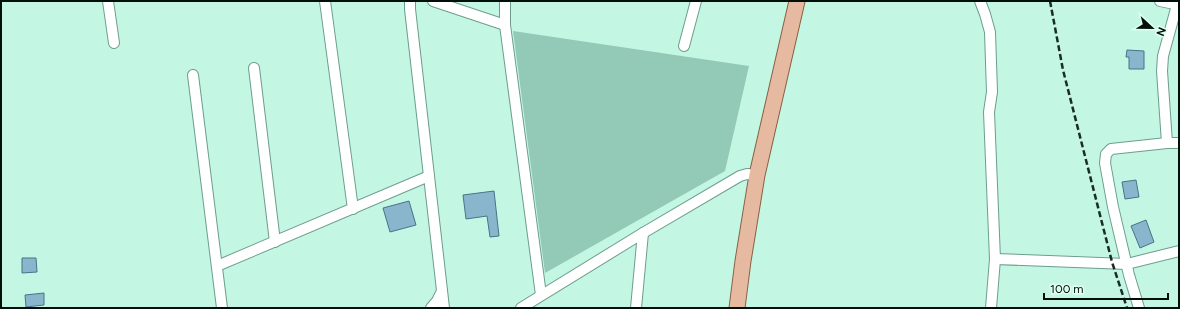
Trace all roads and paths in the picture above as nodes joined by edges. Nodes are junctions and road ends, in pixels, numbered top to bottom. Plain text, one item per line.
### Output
1 (108, 1) edge
2 (325, 1) edge
3 (410, 1) edge
4 (433, 1) edge
5 (505, 1) edge
6 (696, 1) edge
7 (797, 1) edge
8 (980, 1) edge
9 (1160, 1) edge
10 (1178, 5) edge
11 (506, 26) junction
12 (114, 43) dead end
13 (684, 46) dead end
14 (254, 68) dead end
15 (193, 75) dead end
16 (1167, 143) junction
17 (1179, 143) edge
18 (757, 175) junction
19 (429, 176) junction
20 (353, 209) junction
21 (643, 233) junction
22 (275, 242) junction
23 (1179, 251) edge
24 (995, 259) junction
25 (1127, 264) junction
26 (217, 266) junction
27 (442, 291) junction
28 (541, 295) junction
29 (222, 308) edge
30 (431, 308) edge
31 (444, 308) edge
32 (521, 308) edge
33 (636, 308) edge
34 (738, 308) edge
35 (991, 308) edge
36 (1140, 308) edge

1 - 12 street
2 - 20 street
3 - 19 street
4 - 11 street
5 - 11 street
6 - 13 street
7 - 18 main road
8 - 24 street
9 - 10 street
10 - 16 street
11 - 28 street
14 - 22 street
15 - 26 street
16 - 17 street
16 - 25 street
18 - 21 street
18 - 34 main road
19 - 20 street
19 - 27 street
20 - 22 street
21 - 28 street
21 - 33 street
22 - 26 street
23 - 25 street
24 - 25 street
24 - 35 street
25 - 36 street
26 - 29 street
27 - 30 street
27 - 31 street
28 - 32 street

